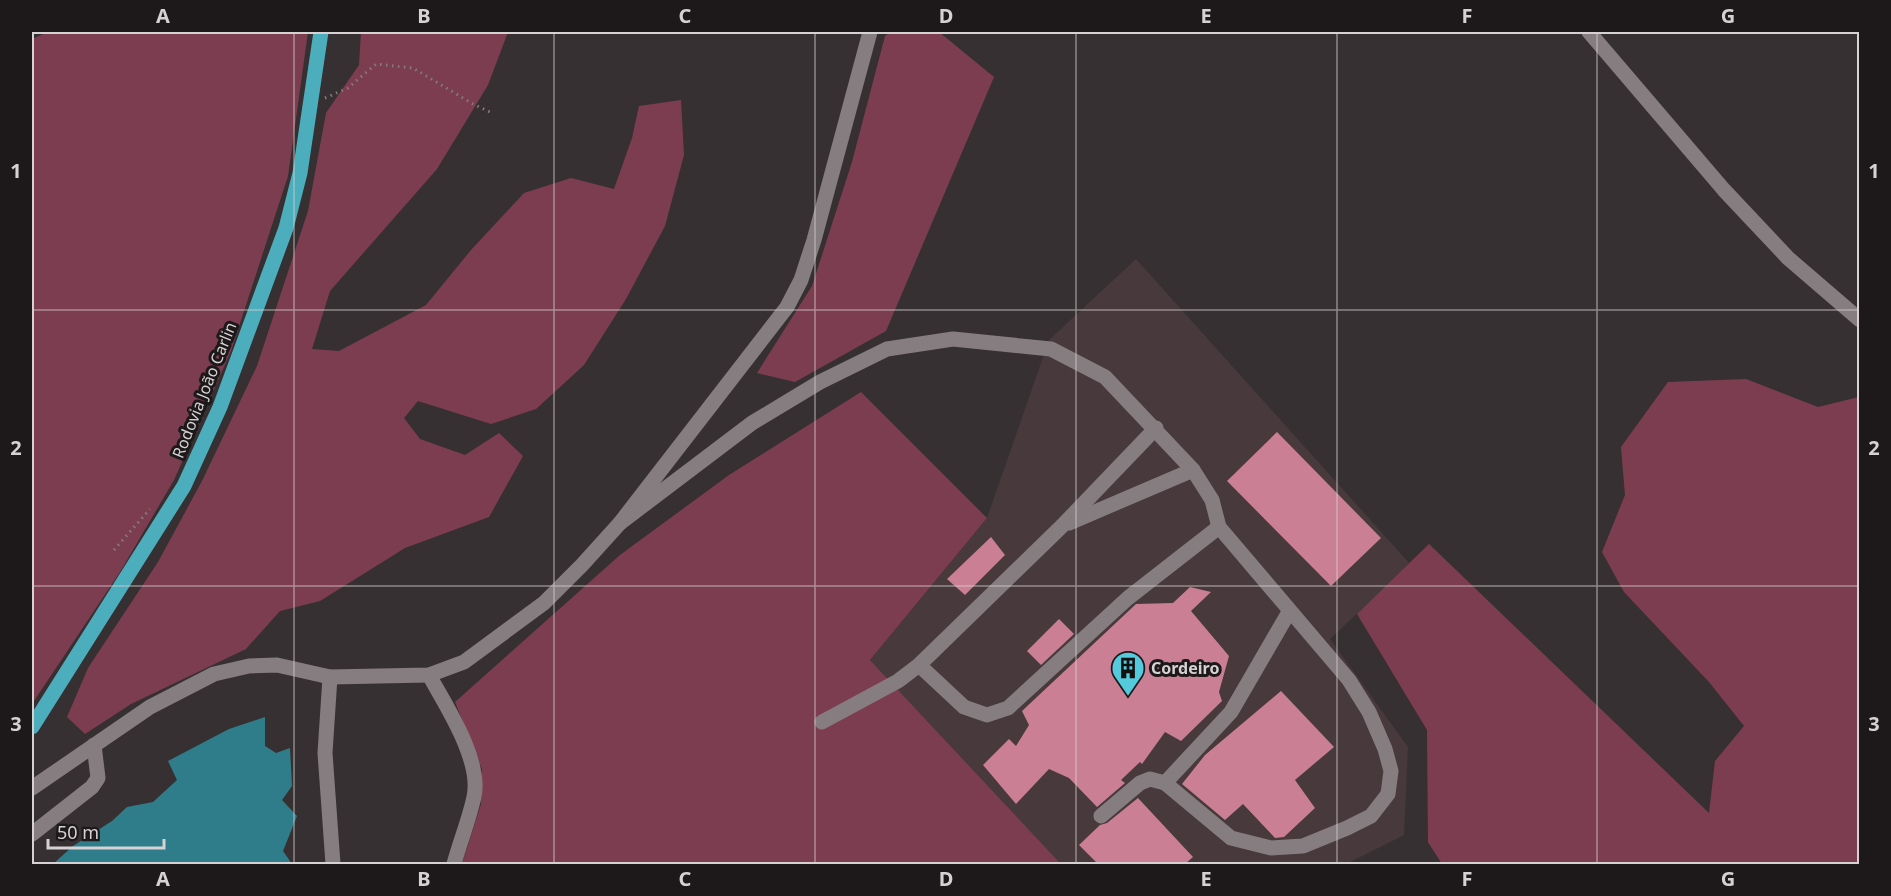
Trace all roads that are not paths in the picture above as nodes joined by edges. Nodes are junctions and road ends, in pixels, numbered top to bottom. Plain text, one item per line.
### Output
1 (321, 32) edge
2 (870, 32) edge
3 (1589, 32) edge
4 (1860, 320) edge
5 (1156, 428) junction
6 (1193, 470) junction
7 (620, 523) junction
8 (1062, 526) junction
9 (1219, 526) junction
10 (1289, 612) junction
11 (919, 665) junction
12 (429, 675) junction
13 (330, 677) junction
14 (822, 722) dead end
15 (32, 727) edge
16 (94, 745) junction
17 (1165, 783) junction
18 (32, 788) edge
19 (1101, 816) dead end
20 (32, 834) edge
21 (333, 864) edge
22 (454, 864) edge

1 - 15 main road, Rodovia João Carlin
2 - 7 street
3 - 4 street
5 - 6 street
5 - 7 street
5 - 8 street
6 - 8 street
6 - 9 street
7 - 12 street
8 - 11 street
9 - 10 street
9 - 11 street
10 - 17 street
10 - 17 street
11 - 14 street
12 - 13 street
12 - 22 street
13 - 16 street
13 - 21 street
16 - 18 street
16 - 20 street
17 - 19 street

